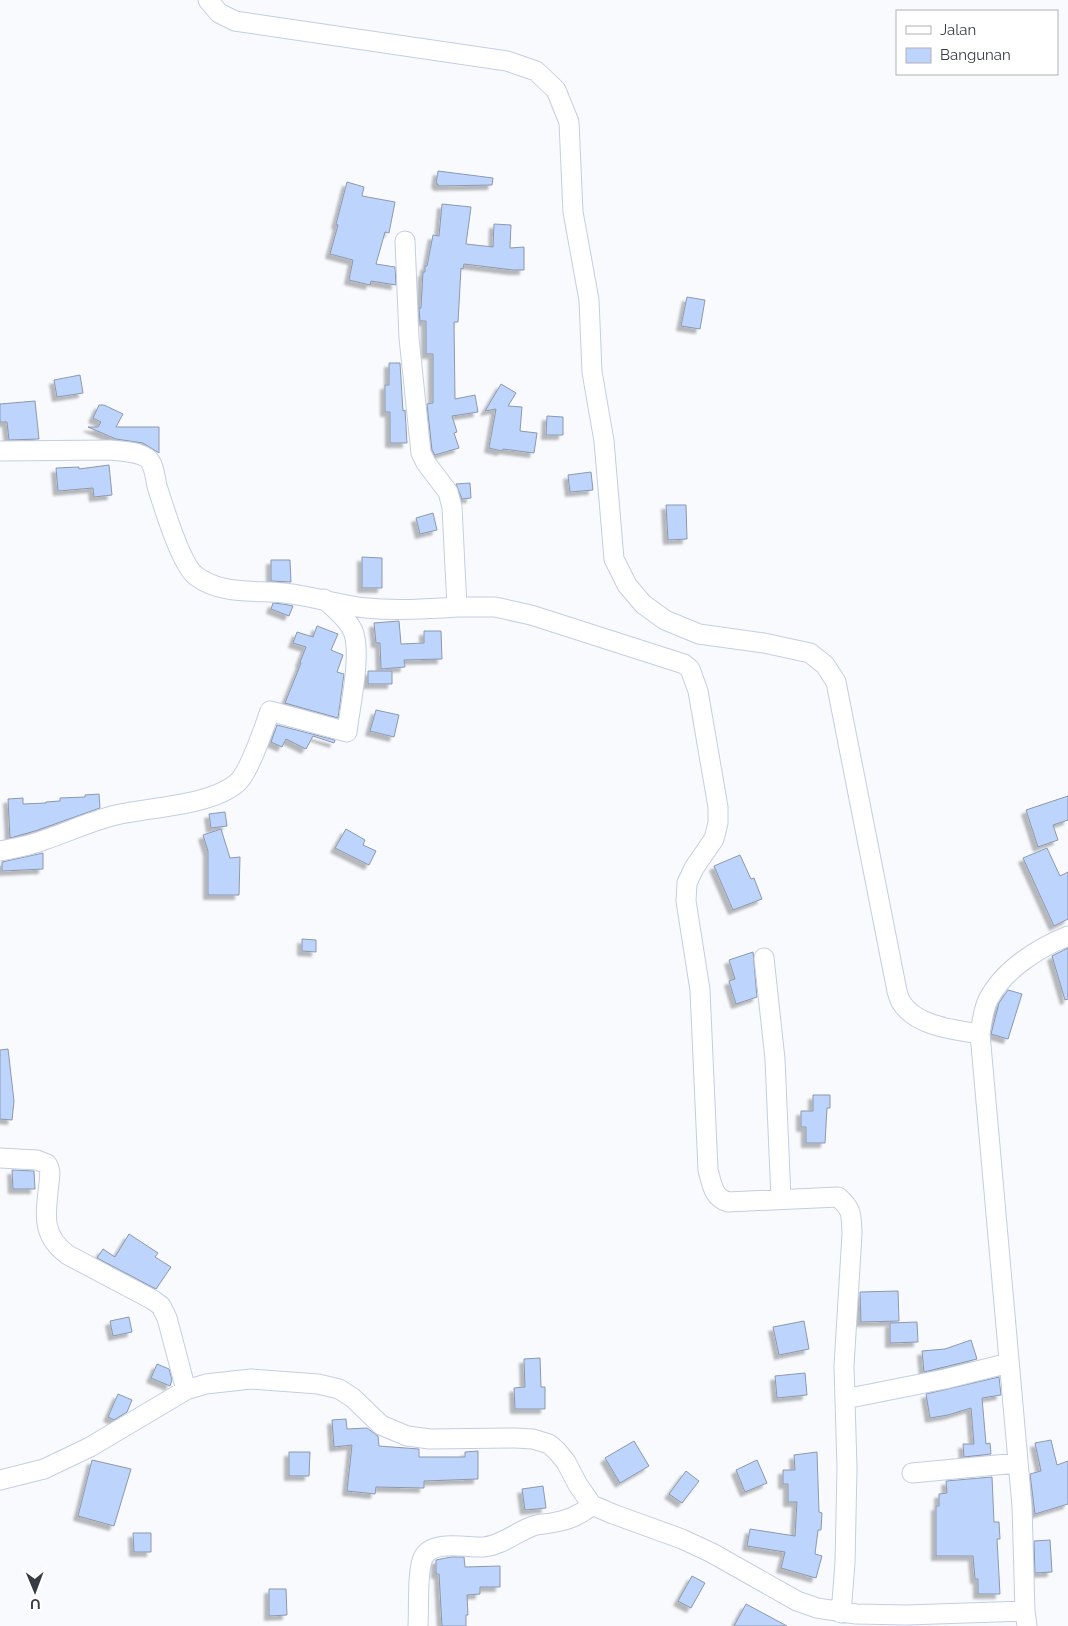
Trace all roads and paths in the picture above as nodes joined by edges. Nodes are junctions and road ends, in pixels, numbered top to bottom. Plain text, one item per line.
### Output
1 (208, 0) edge
2 (405, 241) dead end
3 (0, 451) edge
4 (324, 599) junction
5 (457, 607) junction
6 (0, 851) edge
7 (1068, 936) edge
8 (764, 958) dead end
9 (980, 1034) junction
10 (0, 1158) edge
11 (781, 1199) junction
12 (1009, 1363) junction
13 (186, 1390) junction
14 (845, 1398) junction
15 (1018, 1463) junction
16 (912, 1473) dead end
17 (0, 1480) edge
18 (592, 1504) junction
19 (841, 1612) junction
20 (1026, 1618) edge
21 (418, 1626) edge

1 - 9 street
2 - 5 street
3 - 4 street
4 - 5 street
4 - 6 street
5 - 11 street
7 - 9 street
8 - 11 street
9 - 12 street
10 - 13 street
11 - 14 street
12 - 14 street
12 - 15 street
13 - 17 street
13 - 18 street
14 - 19 street
15 - 16 street
15 - 20 street
18 - 19 street
18 - 21 street
19 - 20 street

